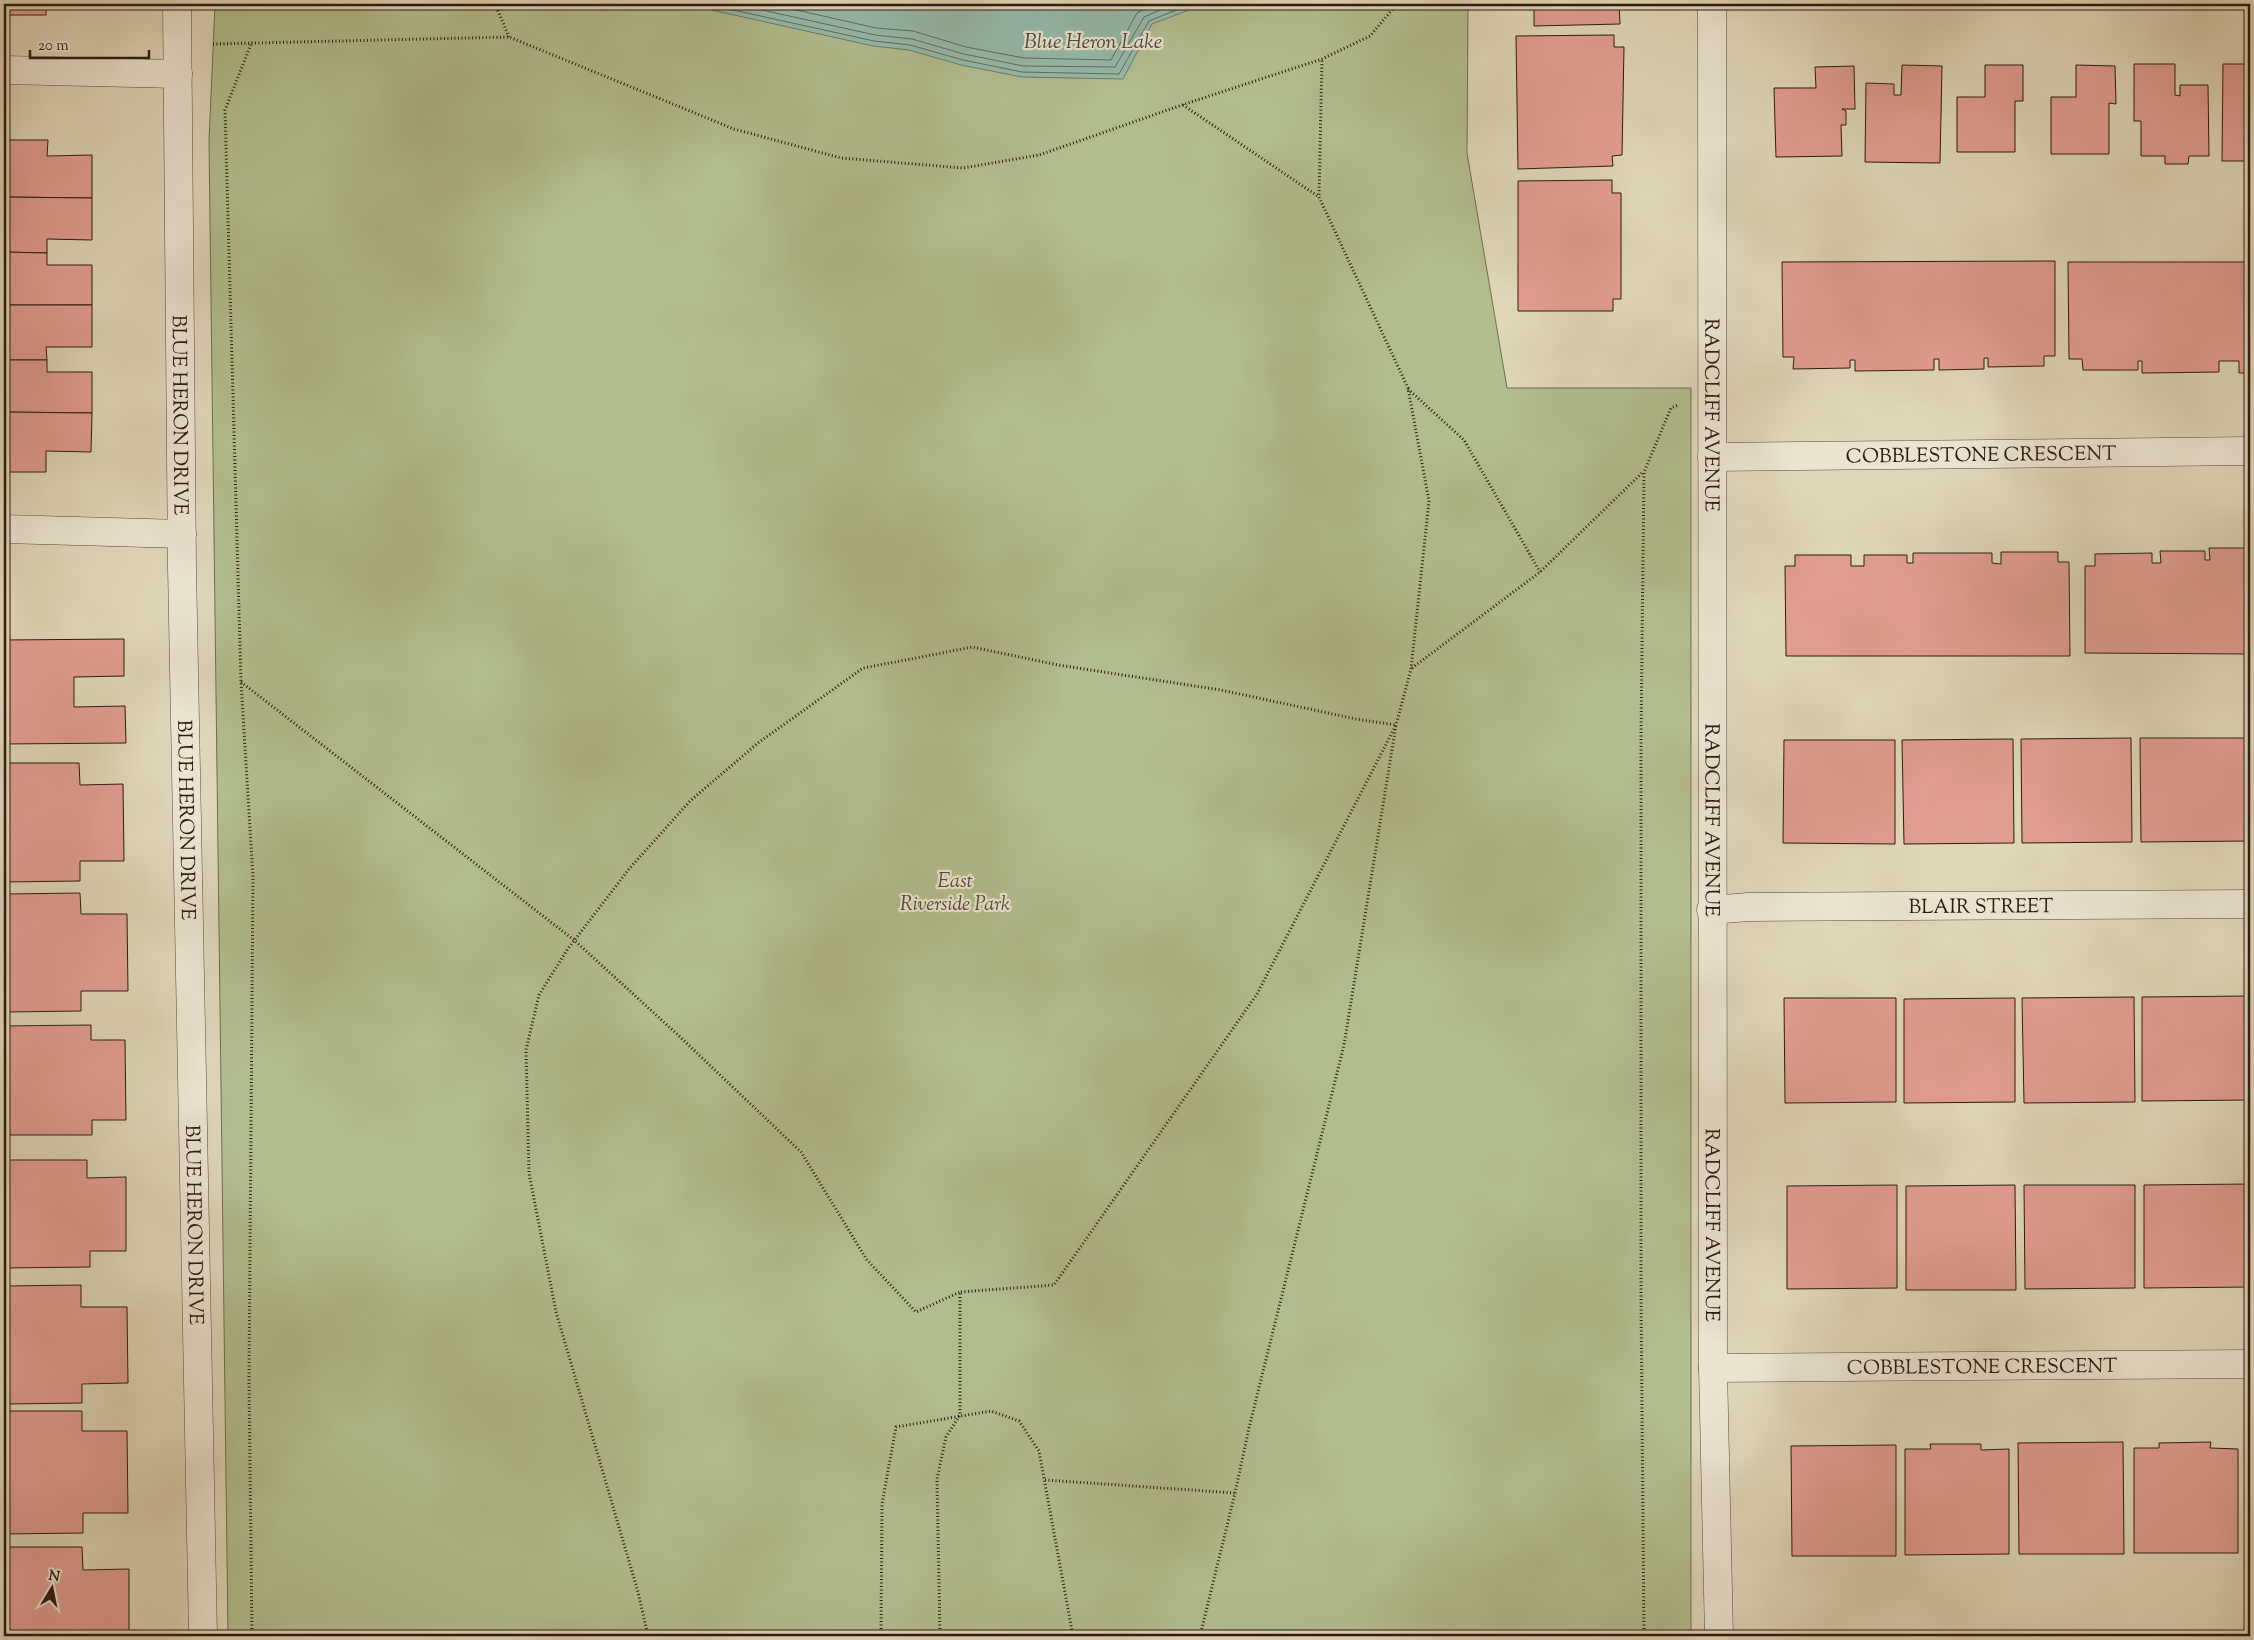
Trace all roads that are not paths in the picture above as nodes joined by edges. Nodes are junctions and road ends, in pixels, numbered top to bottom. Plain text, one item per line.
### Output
1 (177, 4) edge
2 (1712, 4) edge
3 (4, 70) edge
4 (178, 74) junction
5 (2250, 452) edge
6 (1712, 457) junction
7 (4, 529) edge
8 (182, 534) junction
9 (2250, 904) edge
10 (1711, 910) junction
11 (2250, 1364) edge
12 (1713, 1368) junction
13 (203, 1636) edge
14 (1719, 1636) edge

1 - 4 street, BLUE HERON DRIVE
2 - 6 street, RADCLIFF AVENUE
3 - 4 street
4 - 8 street, BLUE HERON DRIVE
5 - 6 street, COBBLESTONE CRESCENT
6 - 10 street, RADCLIFF AVENUE
7 - 8 street
8 - 13 street, BLUE HERON DRIVE
9 - 10 street, BLAIR STREET
10 - 12 street, RADCLIFF AVENUE
11 - 12 street, COBBLESTONE CRESCENT
12 - 14 street, RADCLIFF AVENUE

